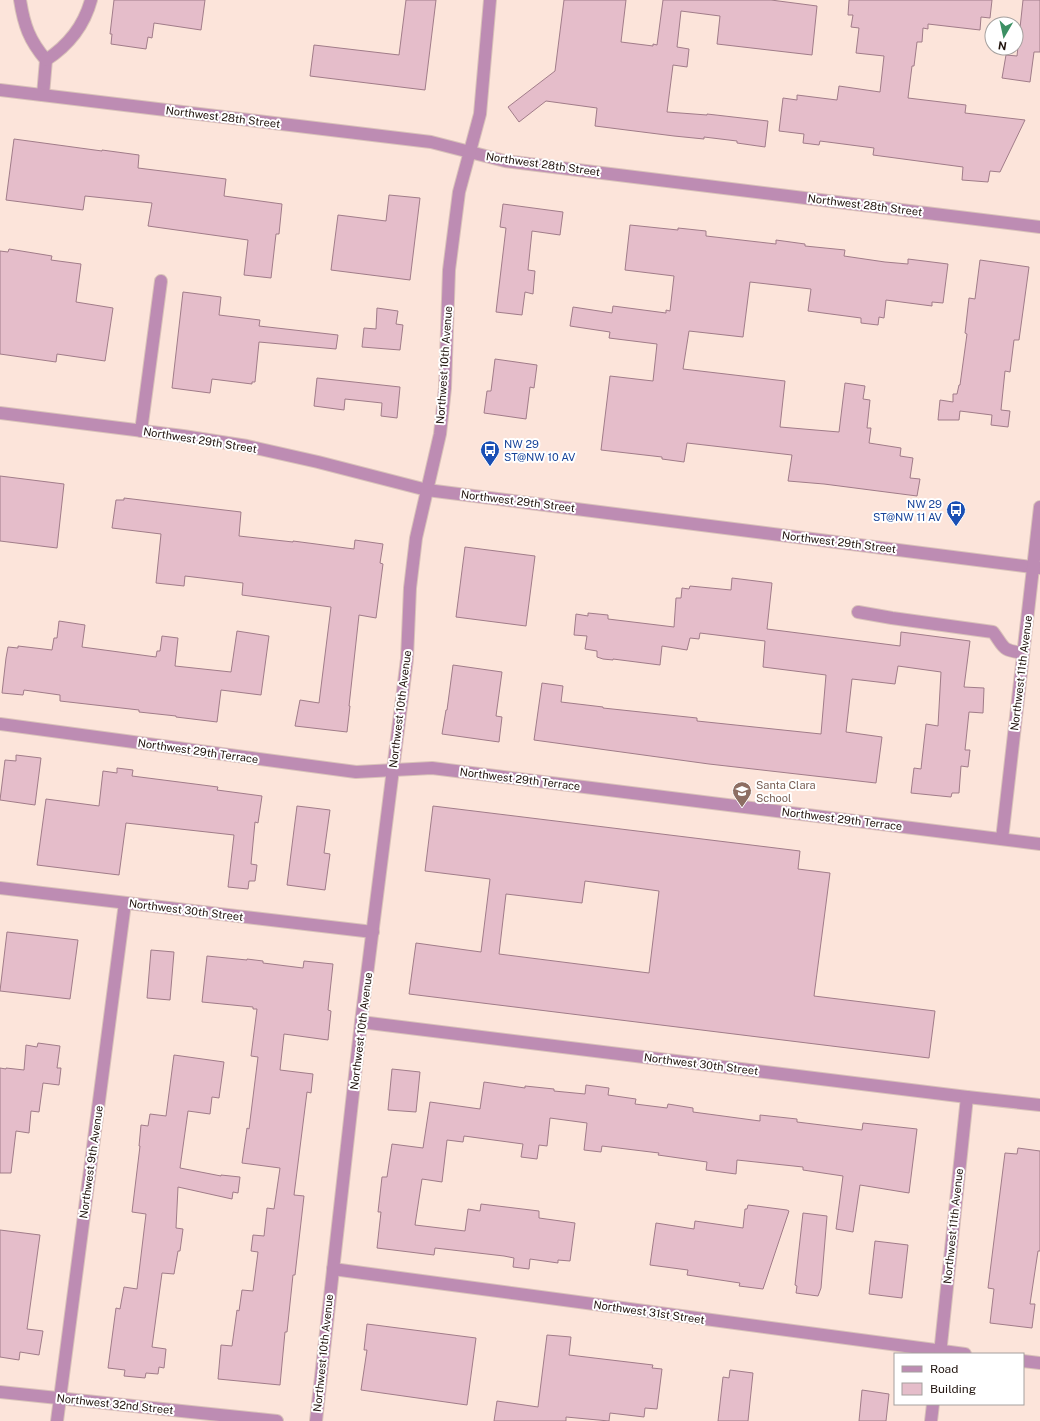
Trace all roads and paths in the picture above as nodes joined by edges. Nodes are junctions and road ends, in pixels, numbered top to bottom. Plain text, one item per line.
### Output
1 (20, 0) edge
2 (91, 0) edge
3 (490, 0) edge
4 (46, 60) junction
5 (0, 90) edge
6 (43, 95) junction
7 (470, 152) junction
8 (1040, 226) edge
9 (161, 281) dead end
10 (0, 413) edge
11 (141, 431) junction
12 (427, 490) junction
13 (1040, 507) edge
14 (1036, 567) edge
15 (858, 612) dead end
16 (1023, 653) junction
17 (0, 724) edge
18 (393, 770) junction
19 (1002, 839) junction
20 (1040, 844) edge
21 (0, 888) edge
22 (125, 903) junction
23 (373, 932) junction
24 (361, 1022) junction
25 (967, 1097) junction
26 (1040, 1105) edge
27 (333, 1269) junction
28 (940, 1352) edge
29 (952, 1353) edge
30 (1024, 1361) edge
31 (1040, 1364) edge
32 (0, 1392) edge
33 (59, 1399) junction
34 (933, 1405) edge
35 (57, 1421) edge
36 (277, 1421) edge
37 (316, 1421) edge
38 (931, 1421) edge

1 - 4 street
2 - 4 street
3 - 7 street, Northwest 10th Avenue
4 - 6 street
5 - 6 street, Northwest 28th Street
6 - 7 street, Northwest 28th Street
7 - 8 street, Northwest 28th Street
7 - 12 street, Northwest 10th Avenue
9 - 11 street
10 - 11 street, Northwest 29th Street
11 - 12 street, Northwest 29th Street
12 - 14 street, Northwest 29th Street
12 - 18 street, Northwest 10th Avenue
13 - 14 street, Northwest 11th Avenue
14 - 16 street, Northwest 11th Avenue
15 - 16 street
16 - 19 street, Northwest 11th Avenue
17 - 18 street, Northwest 29th Terrace
18 - 19 street, Northwest 29th Terrace
18 - 23 street, Northwest 10th Avenue
19 - 20 street, Northwest 29th Terrace
21 - 22 street, Northwest 30th Street
22 - 23 street, Northwest 30th Street
22 - 33 street, Northwest 9th Avenue
23 - 24 street, Northwest 10th Avenue
24 - 25 street, Northwest 30th Street
24 - 27 street, Northwest 10th Avenue
25 - 26 street, Northwest 30th Street
25 - 28 street, Northwest 11th Avenue
27 - 28 street, Northwest 31st Street
27 - 37 street, Northwest 10th Avenue
28 - 29 street, Northwest 31st Street
30 - 31 street
32 - 33 street, Northwest 32nd Street
33 - 35 street, Northwest 9th Avenue
33 - 36 street, Northwest 32nd Street
34 - 38 street

